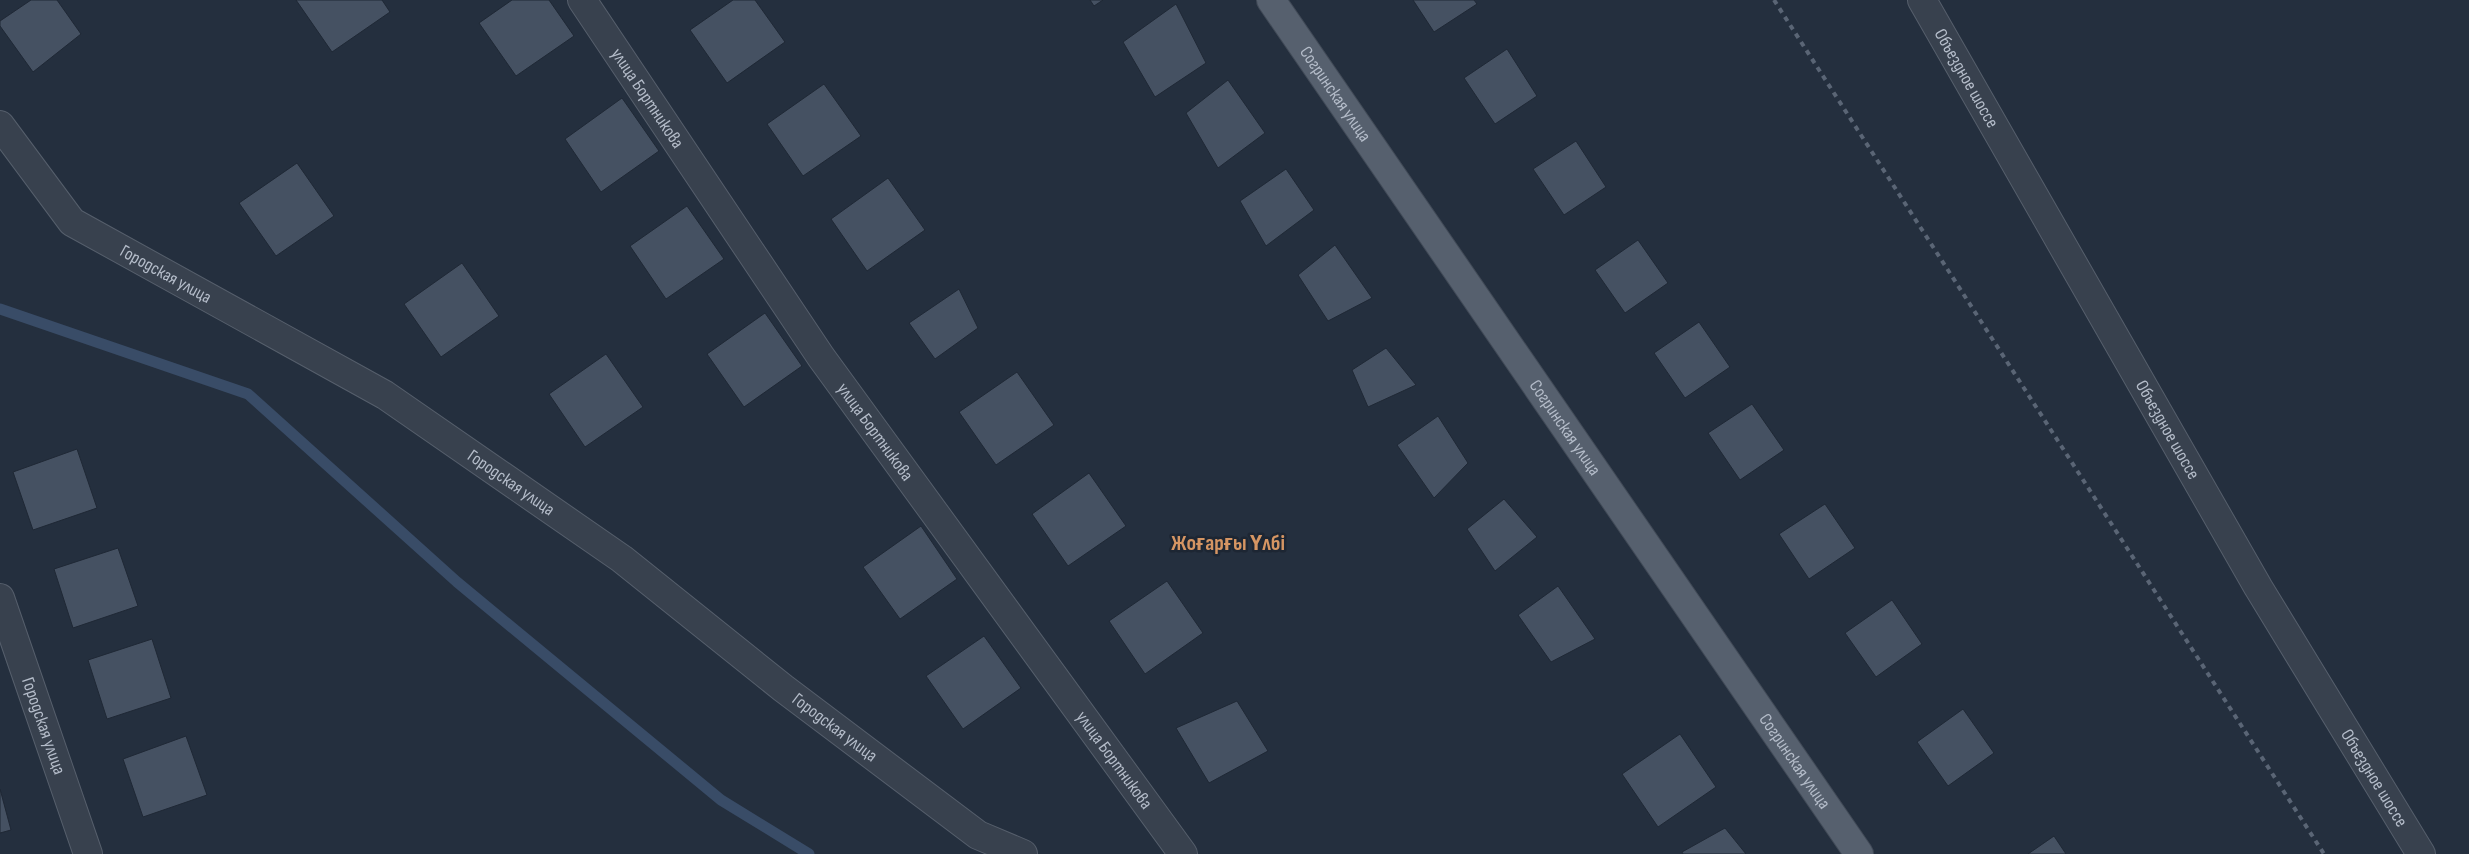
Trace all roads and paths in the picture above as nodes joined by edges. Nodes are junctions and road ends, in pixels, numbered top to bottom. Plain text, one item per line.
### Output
1 (582, 0) edge
2 (1271, 0) edge
3 (1922, 0) edge
4 (0, 125) edge
5 (0, 598) edge
6 (88, 854) edge
7 (1023, 854) edge
8 (1183, 854) edge
9 (1859, 854) edge
10 (2421, 854) edge

1 - 8 street, улица Бортникова
2 - 9 main road, Согринская улица
3 - 10 street, Объездное шоссе
4 - 7 street, Городская улица
5 - 6 street, Городская улица

